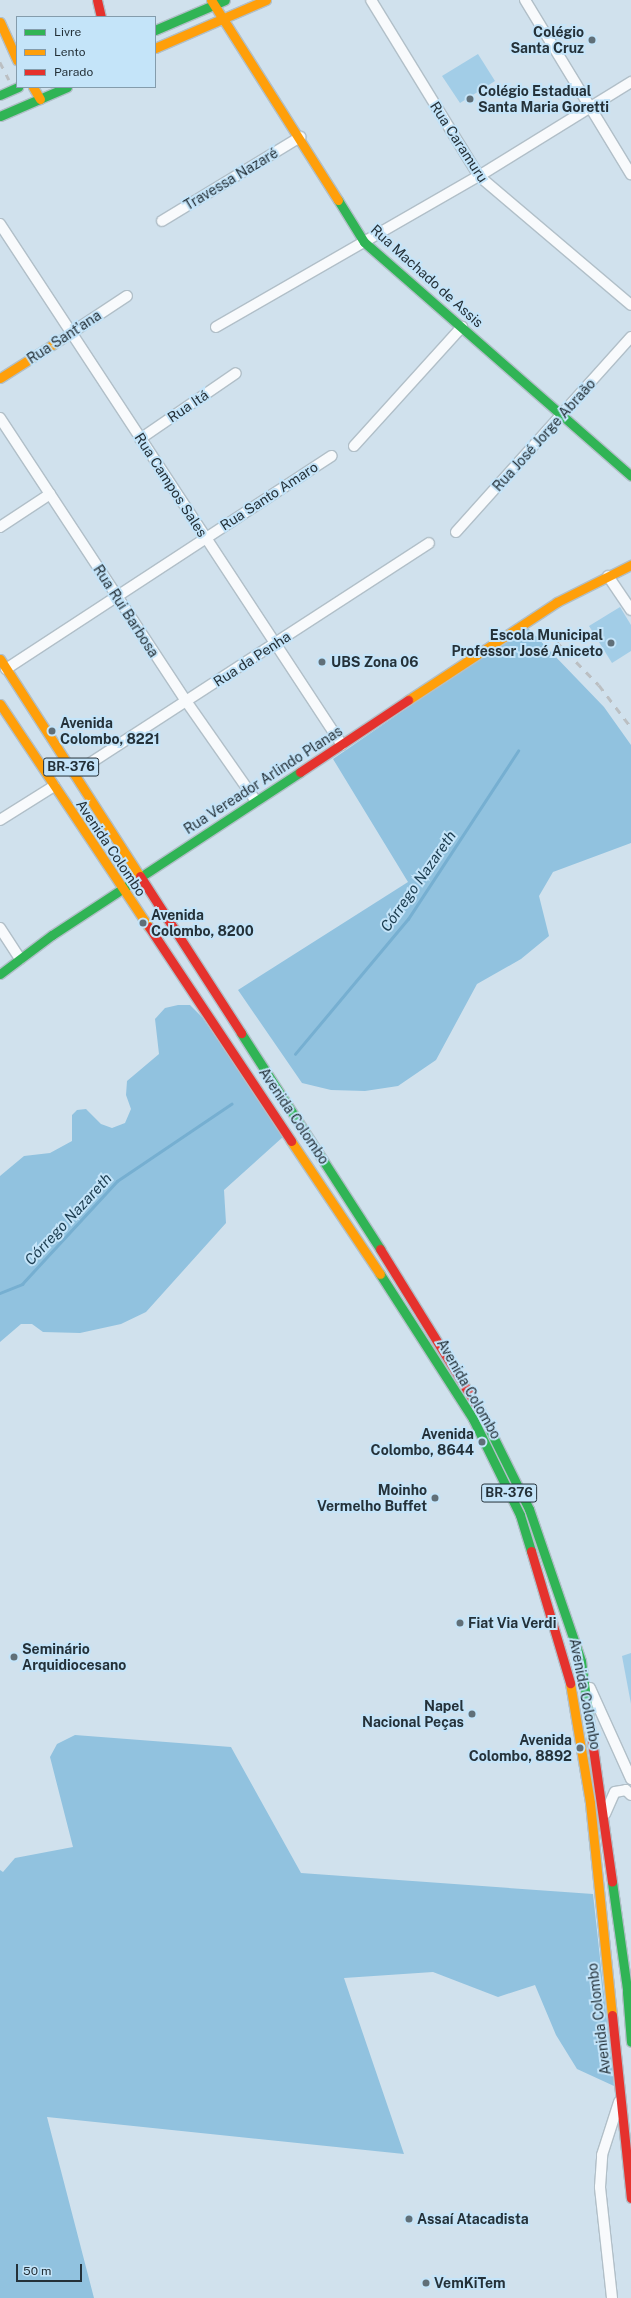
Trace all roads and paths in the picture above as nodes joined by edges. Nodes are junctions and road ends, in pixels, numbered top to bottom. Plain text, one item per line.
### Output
1 (97, 0) edge
2 (224, 0) edge
3 (266, 0) edge
4 (371, 0) edge
5 (525, 0) edge
6 (212, 3) edge
7 (101, 16) edge
8 (225, 18) junction
9 (0, 22) edge
10 (156, 30) edge
11 (156, 48) edge
12 (16, 58) edge
13 (631, 82) edge
14 (16, 88) edge
15 (34, 88) edge
16 (65, 88) edge
17 (0, 95) edge
18 (40, 99) junction
19 (0, 103) edge
20 (589, 108) junction
21 (12, 111) junction
22 (0, 116) edge
23 (300, 137) junction
24 (631, 174) edge
25 (479, 176) junction
26 (162, 221) dead end
27 (0, 224) edge
28 (364, 242) junction
29 (127, 296) dead end
30 (631, 305) edge
31 (216, 326) dead end
32 (462, 328) junction
33 (71, 332) junction
34 (631, 337) edge
35 (236, 373) dead end
36 (0, 378) edge
37 (564, 414) junction
38 (0, 418) edge
39 (140, 438) junction
40 (354, 446) dead end
41 (330, 456) dead end
42 (631, 476) edge
43 (50, 494) junction
44 (0, 527) edge
45 (456, 532) dead end
46 (205, 538) junction
47 (429, 543) dead end
48 (631, 565) edge
49 (608, 576) junction
50 (117, 596) junction
51 (631, 610) edge
52 (275, 644) junction
53 (0, 659) edge
54 (6, 669) junction
55 (186, 701) junction
56 (0, 704) edge
57 (41, 722) junction
58 (20, 735) junction
59 (342, 745) junction
60 (75, 773) junction
61 (54, 786) junction
62 (256, 801) junction
63 (0, 820) edge
64 (142, 876) junction
65 (122, 889) junction
66 (0, 928) edge
67 (20, 959) junction
68 (0, 974) edge
69 (581, 1661) junction
70 (631, 1779) edge
71 (631, 1795) edge
72 (606, 1814) junction
73 (627, 1992) junction
74 (631, 2012) edge
75 (631, 2042) edge
76 (621, 2094) junction
77 (631, 2198) edge
78 (612, 2298) edge

1 - 7 main road
2 - 6 main road
2 - 8 main road
3 - 8 main road
4 - 25 street, Rua Caramuru
5 - 20 street
6 - 8 main road, Rua Machado de Assis
6 - 10 main road
8 - 11 main road
8 - 23 main road, Rua Machado de Assis
9 - 12 main road
13 - 20 street
14 - 17 main road
15 - 18 main road
16 - 18 main road
18 - 21 main road
19 - 21 main road
20 - 24 street
20 - 25 street
21 - 22 main road
23 - 26 street, Travessa Nazaré
23 - 28 main road, Rua Machado de Assis
25 - 28 street
25 - 30 street, Rua Caramuru
27 - 33 street, Rua Campos Sales
28 - 31 street
28 - 32 main road, Rua Machado de Assis
29 - 33 street, Rua Sant'ana
32 - 37 main road, Rua Machado de Assis
32 - 40 street
33 - 36 main road, Rua Sant'ana
33 - 39 street, Rua Campos Sales
34 - 37 street, Rua José Jorge Abraão
35 - 39 street, Rua Itá
37 - 42 main road, Rua Machado de Assis
37 - 45 street, Rua José Jorge Abraão
38 - 43 street, Rua Rui Barbosa
39 - 46 street, Rua Campos Sales
41 - 46 street, Rua Santo Amaro
43 - 44 street
43 - 50 street, Rua Rui Barbosa
46 - 50 street, Rua Santo Amaro
46 - 52 street, Rua Campos Sales
47 - 52 street, Rua da Penha
48 - 49 main road, Rua Vereador Arlindo Planas
49 - 51 street
49 - 59 main road, Rua Vereador Arlindo Planas
50 - 54 street, Rua Santo Amaro
50 - 55 street, Rua Rui Barbosa
52 - 55 street, Rua da Penha
52 - 59 street, Rua Campos Sales
53 - 54 main road, Avenida Colombo / BR-376
54 - 57 main road, Avenida Colombo / BR-376
55 - 60 street, Rua da Penha
55 - 62 street, Rua Rui Barbosa
56 - 58 main road, Avenida Colombo / BR-376
57 - 58 main road
57 - 60 main road, Avenida Colombo / BR-376
58 - 61 main road, Avenida Colombo / BR-376
59 - 62 main road, Rua Vereador Arlindo Planas
60 - 64 main road, Avenida Colombo / BR-376
61 - 63 street
61 - 65 main road, Avenida Colombo / BR-376
62 - 64 main road, Rua Vereador Arlindo Planas
64 - 65 main road, Rua Vereador Arlindo Planas
64 - 69 main road, Avenida Colombo / BR-376
65 - 67 main road, Rua Vereador Arlindo Planas
65 - 76 main road, Avenida Colombo / BR-376
66 - 67 street
67 - 68 main road, Rua Vereador Arlindo Planas
69 - 70 street
69 - 72 main road, Avenida Colombo / BR-376
71 - 72 street
72 - 73 main road, Avenida Colombo / BR-376
73 - 74 main road
73 - 75 main road, Avenida Colombo / BR-376
76 - 77 main road, Avenida Colombo / BR-376
76 - 78 street

